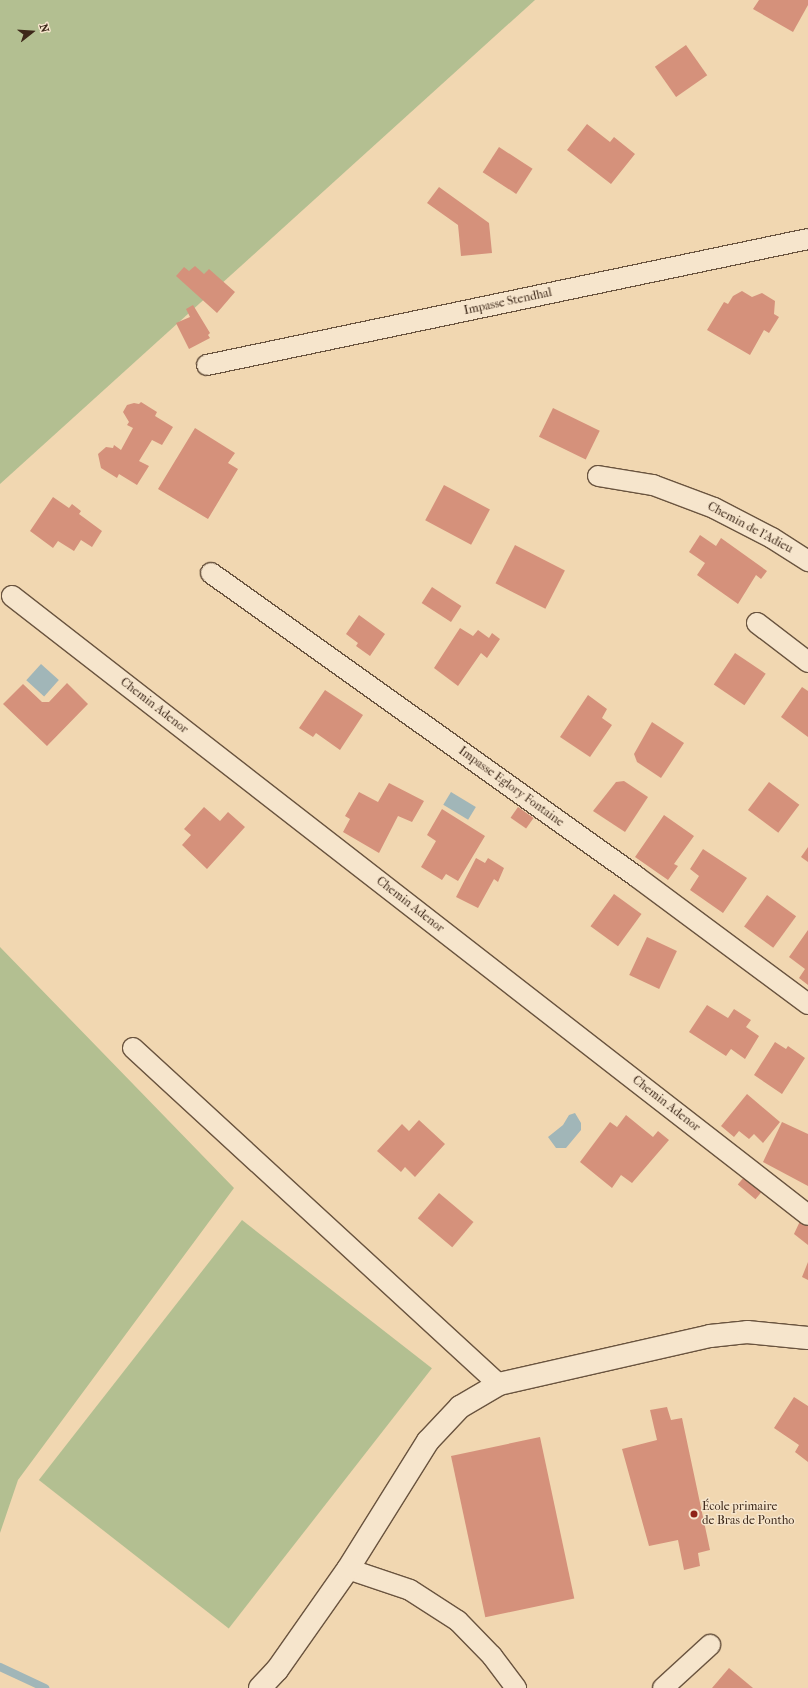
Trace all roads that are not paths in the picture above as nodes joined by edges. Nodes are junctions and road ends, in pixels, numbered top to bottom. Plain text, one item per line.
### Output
1 (808, 239) edge
2 (207, 365) dead end
3 (598, 476) dead end
4 (808, 561) edge
5 (211, 573) dead end
6 (12, 596) dead end
7 (757, 622) dead end
8 (808, 662) edge
9 (808, 1004) edge
10 (133, 1048) dead end
11 (808, 1215) edge
12 (808, 1338) edge
13 (499, 1384) junction
14 (348, 1569) junction
15 (710, 1645) dead end
16 (260, 1688) edge
17 (516, 1688) edge
18 (663, 1688) edge

1 - 2 street, Impasse Stendhal
3 - 4 street, Chemin de l'Adieu
5 - 9 street, Impasse Eglory Fontaine
6 - 11 street, Chemin Adenor
7 - 8 street
10 - 13 street
12 - 13 main road
13 - 14 main road
14 - 16 main road
14 - 17 street
15 - 18 street

